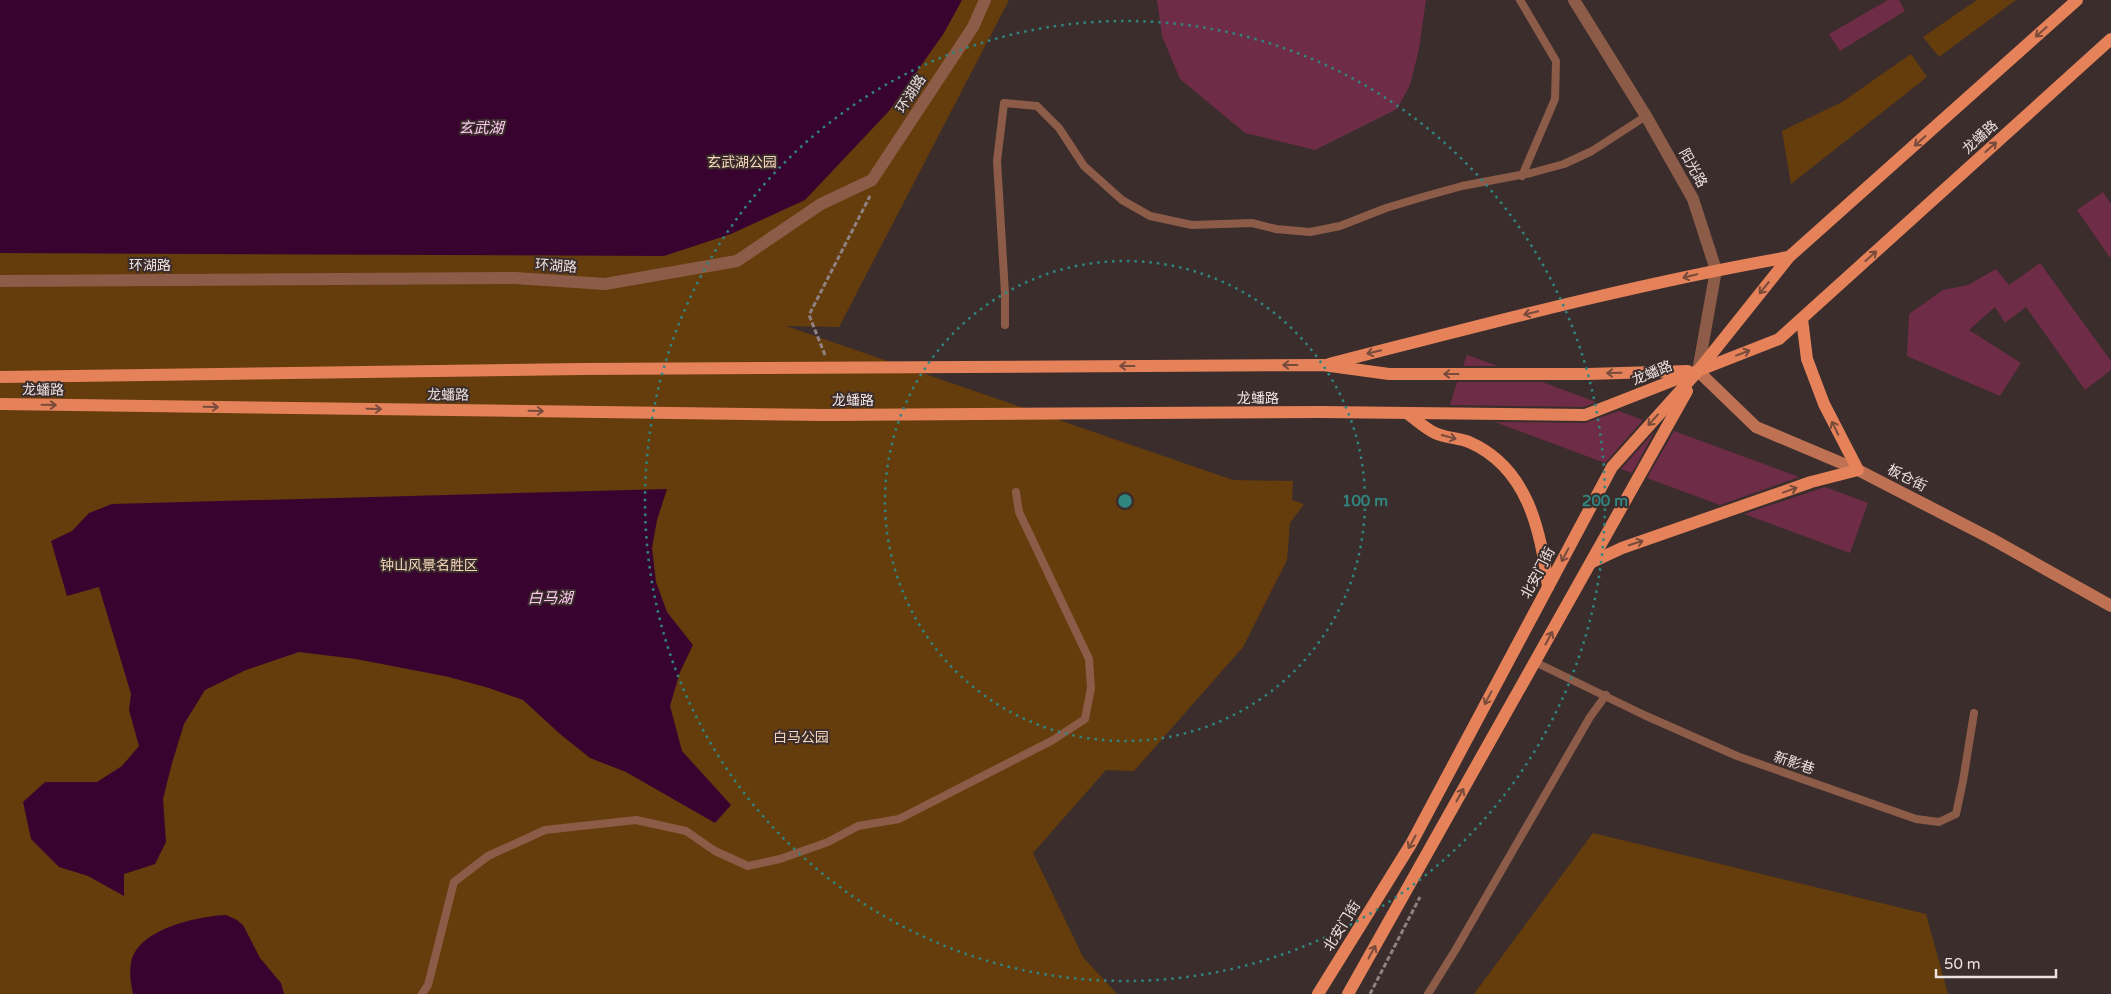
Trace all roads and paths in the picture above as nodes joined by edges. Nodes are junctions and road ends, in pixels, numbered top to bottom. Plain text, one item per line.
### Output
1 (985, 0) edge
2 (1520, 0) edge
3 (1574, 0) edge
4 (2077, 0) edge
5 (2111, 38) edge
6 (1646, 116) junction
7 (1522, 176) junction
8 (872, 180) junction
9 (1789, 257) junction
10 (1716, 270) junction
11 (0, 281) edge
12 (1802, 319) junction
13 (1005, 325) dead end
14 (1323, 365) junction
15 (830, 367) junction
16 (1698, 371) junction
17 (0, 377) edge
18 (0, 404) edge
19 (1407, 413) junction
20 (1858, 470) junction
21 (1016, 492) dead end
22 (1592, 562) junction
23 (1548, 587) junction
24 (2111, 606) edge
25 (1535, 662) junction
26 (1606, 695) junction
27 (1974, 713) dead end
28 (422, 994) edge
29 (1318, 994) edge
30 (1348, 994) edge
31 (1428, 994) edge

1 - 8 street, 环湖路
2 - 7 lane
3 - 6 street, 阳光路
4 -> 9 main road
12 -> 5 main road, 龙蟠路
6 - 7 lane
6 - 10 street, 阳光路
7 - 13 lane
8 - 11 street, 环湖路
8 - 15 path
9 - 10 main road
9 -> 16 main road
10 -> 14 main road
10 - 16 street, 阳光路
16 -> 12 main road, 龙蟠路
20 -> 12 main road
14 -> 15 main road, 龙蟠路
16 -> 14 main road, 龙蟠路
15 - 17 main road, 龙蟠路
16 - 19 main road, 龙蟠路
16 - 20 main road, 板仓街
16 - 22 main road
16 -> 23 main road, 北安门街
18 -> 19 main road, 龙蟠路
19 -> 23 main road
22 -> 20 main road
20 - 24 main road, 板仓街
21 - 28 lane
25 -> 22 main road
23 -> 29 main road, 北安门街
25 - 26 lane, 新影巷
30 -> 25 main road
26 - 27 lane, 新影巷
26 - 31 lane

